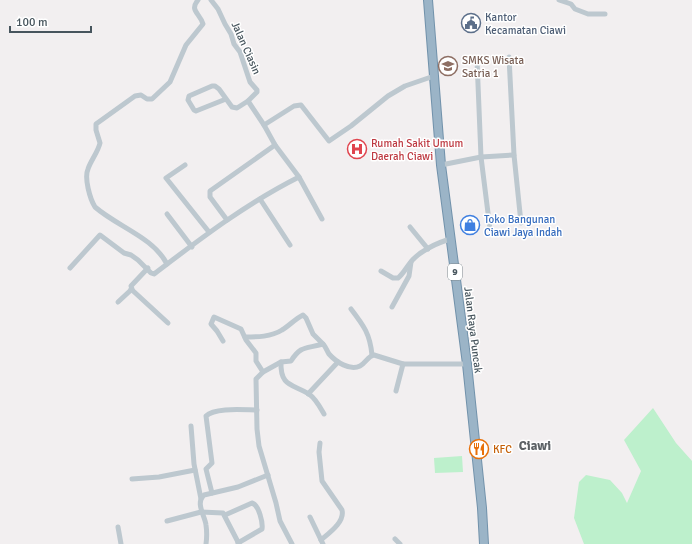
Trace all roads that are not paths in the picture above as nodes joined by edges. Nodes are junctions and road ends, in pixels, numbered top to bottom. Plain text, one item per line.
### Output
1 (198, 0) edge
2 (211, 0) edge
3 (428, 0) edge
4 (559, 0) edge
5 (605, 14) dead end
6 (509, 57) dead end
7 (477, 60) dead end
8 (434, 76) junction
9 (226, 99) junction
10 (248, 101) junction
11 (264, 126) junction
12 (275, 145) junction
13 (514, 155) junction
14 (481, 157) junction
15 (185, 165) dead end
16 (441, 166) junction
17 (299, 177) junction
18 (260, 199) junction
19 (167, 214) dead end
20 (322, 219) dead end
21 (227, 220) junction
22 (521, 223) dead end
23 (410, 227) dead end
24 (490, 229) dead end
25 (210, 232) junction
26 (451, 239) junction
27 (290, 245) dead end
28 (192, 246) junction
29 (428, 249) junction
30 (411, 261) junction
31 (168, 264) junction
32 (70, 268) dead end
33 (148, 268) junction
34 (381, 271) dead end
35 (132, 289) junction
36 (118, 302) dead end
37 (392, 307) dead end
38 (351, 309) dead end
39 (168, 323) dead end
40 (245, 337) junction
41 (223, 341) dead end
42 (323, 344) junction
43 (372, 355) junction
44 (281, 362) junction
45 (338, 362) junction
46 (403, 364) junction
47 (467, 364) junction
48 (263, 372) junction
49 (396, 391) dead end
50 (308, 394) junction
51 (257, 410) junction
52 (324, 414) dead end
53 (191, 426) dead end
54 (320, 443) dead end
55 (195, 470) junction
56 (268, 475) junction
57 (132, 479) dead end
58 (212, 493) junction
59 (201, 499) junction
60 (201, 512) junction
61 (225, 514) junction
62 (310, 518) dead end
63 (167, 521) dead end
64 (118, 527) dead end
65 (395, 539) dead end
66 (322, 542) edge
67 (238, 543) edge
68 (121, 544) edge
69 (206, 544) edge
70 (292, 544) edge
71 (400, 544) edge
72 (484, 544) edge

1 - 31 street
2 - 10 street, Jalan Ciasin
3 - 8 highway, Jalan Raya Puncak / 9
4 - 5 street
6 - 13 street
7 - 14 street
8 - 11 street
8 - 16 highway, Jalan Raya Puncak / 9
9 - 9 street
9 - 10 street
10 - 11 street
11 - 12 street
12 - 17 street
12 - 21 street
13 - 14 street
13 - 22 street
14 - 16 street
14 - 24 street
15 - 25 street
16 - 26 highway, Jalan Raya Puncak / 9
17 - 18 street
17 - 20 street
18 - 21 street
18 - 27 street
19 - 28 street
21 - 25 street
23 - 29 street
25 - 28 street
26 - 29 street
26 - 47 highway, Jalan Raya Puncak / 9
28 - 31 street
29 - 30 street
30 - 34 street
30 - 37 street
31 - 33 street
32 - 33 street
33 - 35 street
35 - 36 street
35 - 39 street
38 - 43 street
40 - 41 street
40 - 42 street
40 - 48 street
42 - 44 street
42 - 45 street
43 - 45 street
43 - 46 street
44 - 48 street
44 - 50 street
45 - 50 street
46 - 47 street
46 - 49 street
47 - 72 highway, Jalan Raya Puncak / 9
48 - 51 street
50 - 52 street
51 - 56 street
51 - 58 street
53 - 55 street
54 - 66 street
55 - 57 street
55 - 59 street
56 - 58 street
56 - 70 street
58 - 59 street
59 - 60 street
60 - 61 street
60 - 63 street
60 - 69 street
61 - 67 street
61 - 67 street
62 - 66 street
64 - 68 street
65 - 71 street

